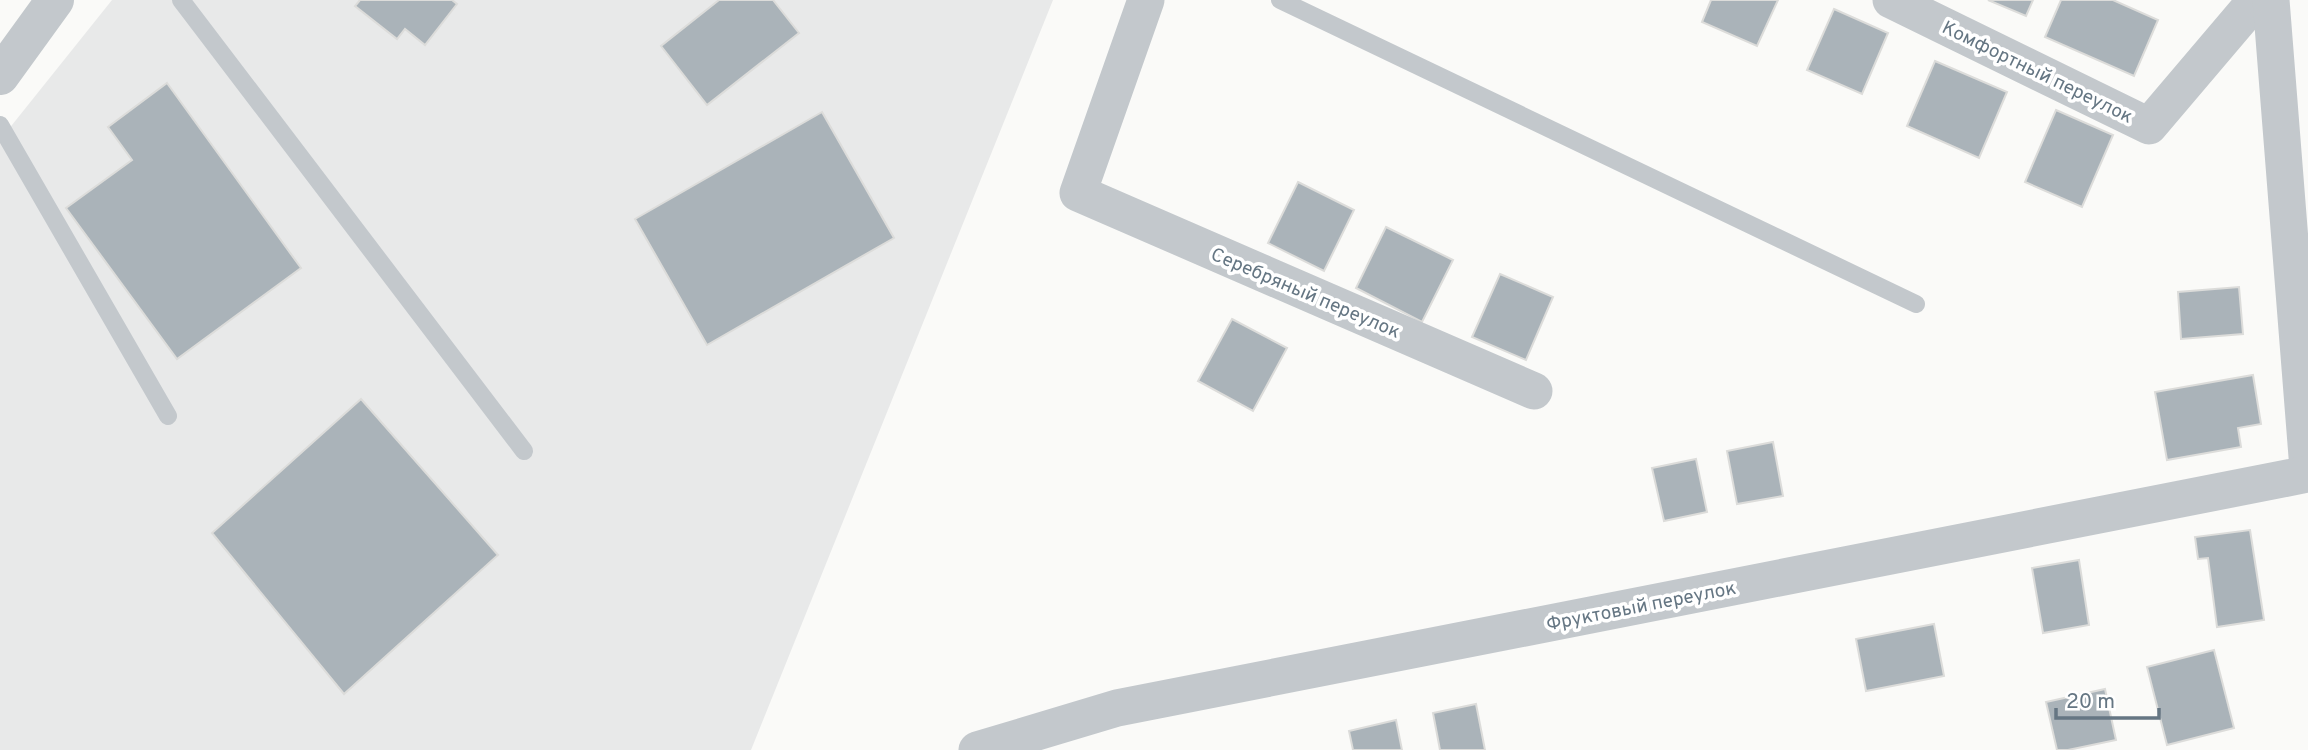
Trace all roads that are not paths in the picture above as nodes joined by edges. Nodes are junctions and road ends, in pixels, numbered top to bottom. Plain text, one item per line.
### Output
1 (55, 0) edge
2 (181, 0) edge
3 (1146, 0) edge
4 (1280, 0) edge
5 (1892, 0) edge
6 (2256, 0) edge
7 (2272, 0) edge
8 (0, 76) edge
9 (0, 125) edge
10 (1916, 304) dead end
11 (1534, 391) dead end
12 (168, 416) dead end
13 (524, 451) dead end
14 (2308, 471) edge
15 (977, 750) edge

1 - 8 street
2 - 13 lane
3 - 11 street, Серебряный переулок
4 - 10 lane
5 - 6 street, Комфортный переулок
7 - 14 street
9 - 12 lane
14 - 15 street, Фруктовый переулок

